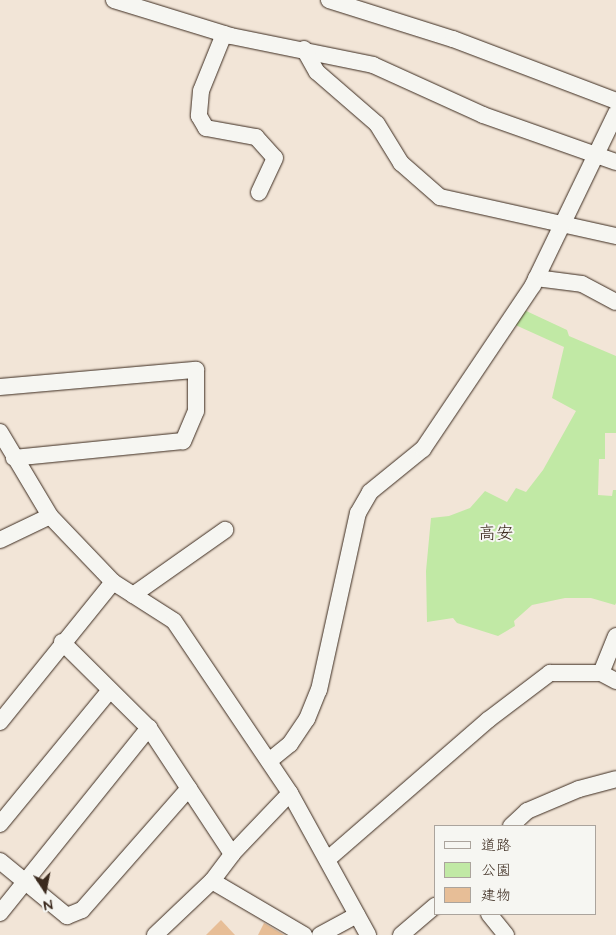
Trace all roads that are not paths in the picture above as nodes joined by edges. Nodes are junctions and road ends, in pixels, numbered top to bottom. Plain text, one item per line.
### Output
1 (114, 0) edge
2 (328, 0) edge
3 (224, 34) junction
4 (304, 49) junction
5 (616, 101) edge
6 (616, 113) edge
7 (596, 155) junction
8 (616, 162) edge
9 (259, 193) dead end
10 (561, 223) junction
11 (616, 236) edge
12 (536, 278) junction
13 (616, 302) edge
14 (0, 387) edge
15 (0, 432) edge
16 (14, 458) junction
17 (50, 516) junction
18 (225, 530) dead end
19 (0, 540) edge
20 (113, 582) junction
21 (133, 595) junction
22 (616, 636) edge
23 (62, 642) junction
24 (601, 673) junction
25 (616, 681) edge
26 (110, 690) junction
27 (0, 720) edge
28 (149, 728) junction
29 (269, 761) junction
30 (616, 779) edge
31 (188, 788) junction
32 (290, 794) junction
33 (0, 824) edge
34 (512, 825) edge
35 (232, 854) junction
36 (328, 859) junction
37 (0, 861) edge
38 (212, 880) junction
39 (26, 882) junction
40 (434, 907) edge
41 (0, 913) edge
42 (357, 915) junction
43 (490, 915) edge
44 (155, 935) edge
45 (304, 935) edge
46 (320, 935) edge
47 (368, 935) edge
48 (402, 935) edge
49 (506, 935) edge

1 - 3 street
2 - 5 street
3 - 4 street
3 - 9 street
4 - 7 street
4 - 10 street
6 - 7 street
7 - 8 street
7 - 10 street
10 - 11 street
10 - 12 street
12 - 13 street
12 - 29 street
14 - 16 street
15 - 16 street
16 - 17 street
17 - 19 street
17 - 20 street
18 - 21 street
20 - 21 street
20 - 23 street
21 - 29 street
22 - 24 street
23 - 26 street
23 - 27 street
24 - 25 street
24 - 36 street
26 - 28 street
26 - 33 street
28 - 31 street
28 - 39 street
29 - 32 street
30 - 34 street
31 - 35 street
31 - 39 street
32 - 35 street
32 - 36 street
35 - 38 street
36 - 42 street
37 - 39 street
38 - 44 street
38 - 45 street
39 - 41 street
40 - 48 street
42 - 46 street
42 - 47 street
43 - 49 street

